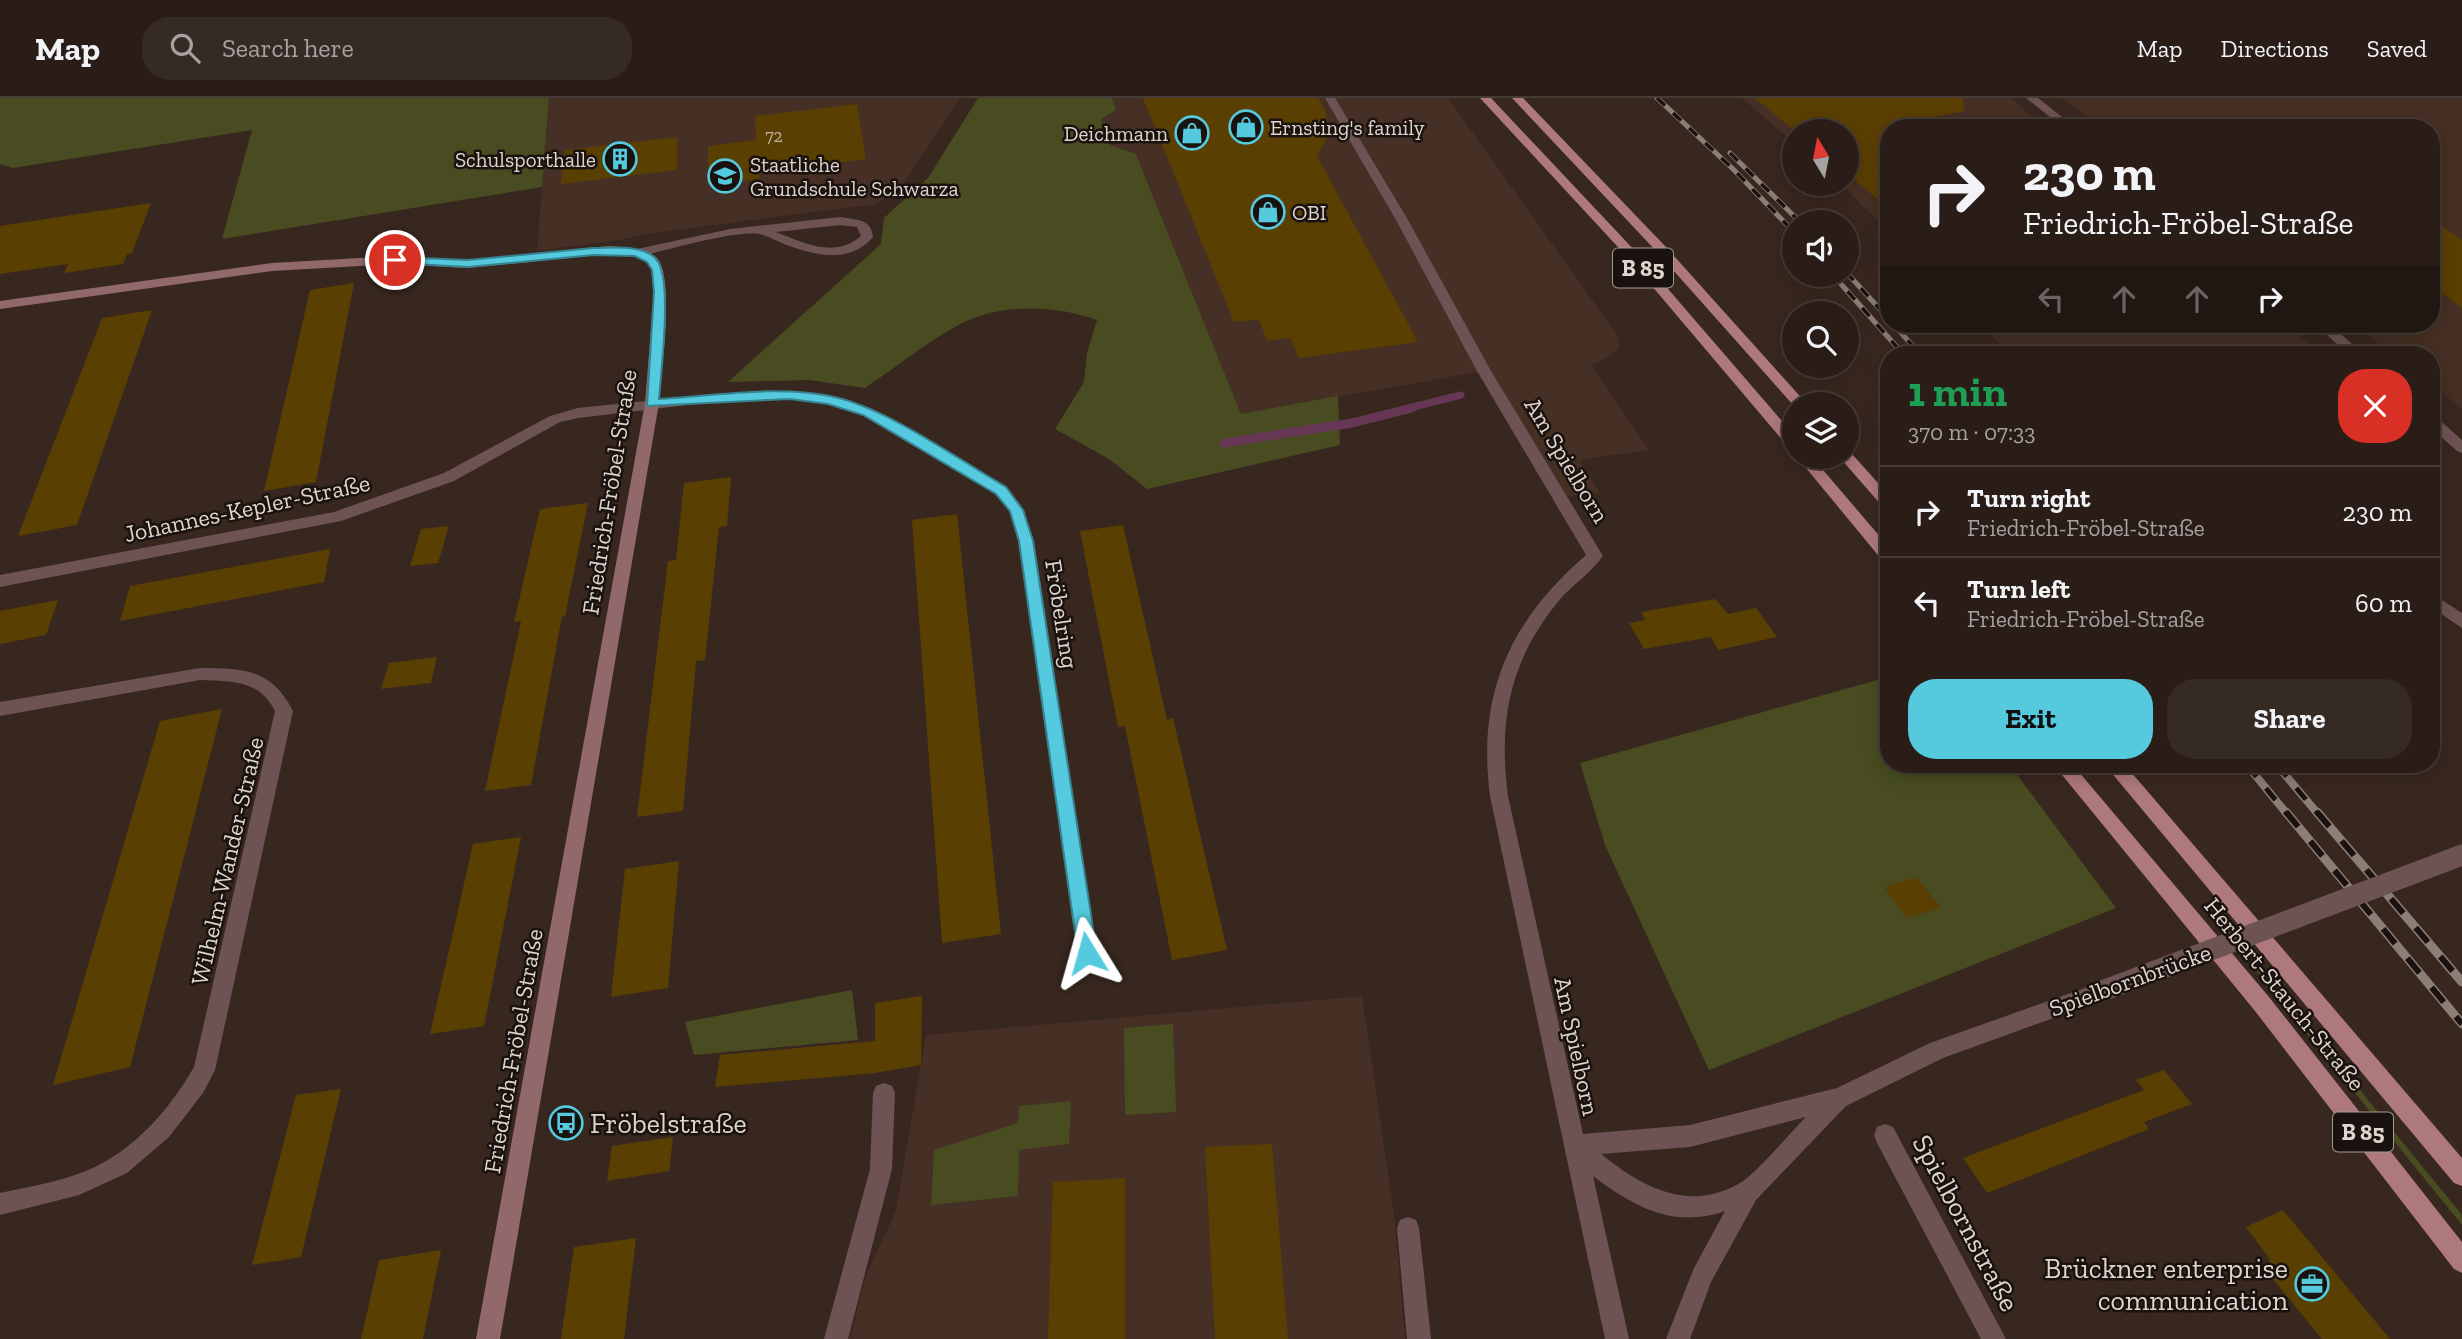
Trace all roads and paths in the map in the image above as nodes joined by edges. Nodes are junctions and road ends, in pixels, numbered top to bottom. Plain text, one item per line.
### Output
1 (1330, 98) edge
2 (1485, 98) edge
3 (1517, 98) edge
4 (2031, 98) edge
5 (2059, 119) edge
6 (763, 230) junction
7 (637, 253) junction
8 (0, 305) edge
9 (2332, 333) edge
10 (2347, 346) edge
11 (1789, 392) edge
12 (652, 403) junction
13 (2440, 428) edge
14 (1782, 431) edge
15 (2448, 436) junction
16 (2440, 438) edge
17 (2462, 448) edge
18 (1814, 469) edge
19 (1858, 469) edge
20 (1880, 494) edge
21 (1880, 547) edge
22 (0, 581) edge
23 (2440, 606) edge
24 (2462, 622) edge
25 (0, 709) edge
26 (2070, 773) edge
27 (2121, 773) edge
28 (2462, 855) edge
29 (1087, 953) dead end
30 (884, 1093) dead end
31 (1840, 1098) junction
32 (1885, 1135) dead end
33 (1573, 1146) junction
34 (2462, 1175) edge
35 (1748, 1192) junction
36 (0, 1204) edge
37 (1408, 1228) dead end
38 (2462, 1261) edge
39 (488, 1339) edge
40 (836, 1339) edge
41 (1419, 1339) edge
42 (1617, 1339) edge
43 (1678, 1339) edge
44 (1994, 1339) edge

1 - 33 street, Am Spielborn
2 - 14 main road, B 85
3 - 11 main road, B 85
4 - 5 street
6 - 6 street
6 - 7 street
7 - 8 street
7 - 12 street, Friedrich-Fröbel-Straße
9 - 10 street
12 - 22 street, Johannes-Kepler-Straße
12 - 29 street, Fröbelring
12 - 39 street, Friedrich-Fröbel-Straße
13 - 15 street
15 - 16 street
15 - 17 street
18 - 21 main road
19 - 20 main road
23 - 24 street
25 - 36 street, Wilhelm-Wander-Straße
26 - 38 main road, Herbert-Stauch-Straße / B 85
27 - 34 main road, Herbert-Stauch-Straße / B 85
28 - 31 street, Spielbornbrücke, bridge
30 - 40 street
31 - 33 street, Spielbornbrücke
31 - 35 street, Spielbornbrücke
32 - 44 street, Spielbornstraße
33 - 35 street, Spielbornbrücke
33 - 42 street
35 - 43 street, Spielbornbrücke
37 - 41 street

